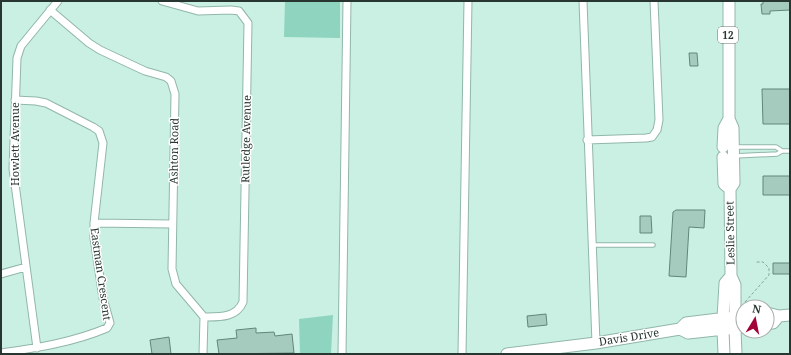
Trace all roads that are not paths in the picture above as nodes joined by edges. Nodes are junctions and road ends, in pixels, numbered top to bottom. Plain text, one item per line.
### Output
1 (58, 1) edge
2 (162, 1) edge
3 (347, 1) edge
4 (468, 1) edge
5 (583, 1) edge
6 (654, 1) edge
7 (729, 1) edge
8 (50, 10) junction
9 (15, 100) junction
10 (587, 140) junction
11 (782, 151) junction
12 (790, 151) edge
13 (728, 152) junction
14 (94, 223) junction
15 (172, 224) junction
16 (592, 245) junction
17 (654, 245) dead end
18 (26, 267) junction
19 (1, 274) edge
20 (731, 276) junction
21 (737, 299) edge
22 (735, 316) edge
23 (784, 316) edge
24 (204, 318) junction
25 (723, 318) junction
26 (775, 322) edge
27 (735, 328) edge
28 (680, 329) junction
29 (723, 330) junction
30 (738, 339) edge
31 (596, 342) junction
32 (37, 348) junction
33 (1, 352) edge
34 (203, 354) edge
35 (342, 354) edge
36 (462, 354) edge
37 (507, 354) edge
38 (724, 354) edge
39 (736, 354) edge

1 - 8 street, Howlett Avenue
2 - 24 street, Rutledge Avenue
3 - 35 street
4 - 36 street
5 - 10 street
6 - 10 street
7 - 13 main road, Leslie Street / 12
8 - 9 street, Howlett Avenue
8 - 15 street, Ashton Road
9 - 14 street, Eastman Crescent
9 - 18 street, Howlett Avenue
10 - 16 street
11 - 12 lane
11 - 13 lane
11 - 13 lane
13 - 20 main road, Leslie Street / 12
14 - 15 street
14 - 32 street, Eastman Crescent
15 - 24 street, Ashton Road
16 - 17 lane
16 - 31 street
18 - 19 street
18 - 32 street, Howlett Avenue
20 - 21 main road, Leslie Street / 12
20 - 25 main road, Leslie Street / 12
22 - 25 main road, Davis Drive
23 - 26 main road
24 - 34 street
25 - 28 main road, Davis Drive
27 - 29 main road, Davis Drive
28 - 29 main road, Davis Drive
28 - 31 main road, Davis Drive
29 - 38 main road
30 - 39 main road
31 - 37 main road, Davis Drive
32 - 33 street, Eastman Crescent

